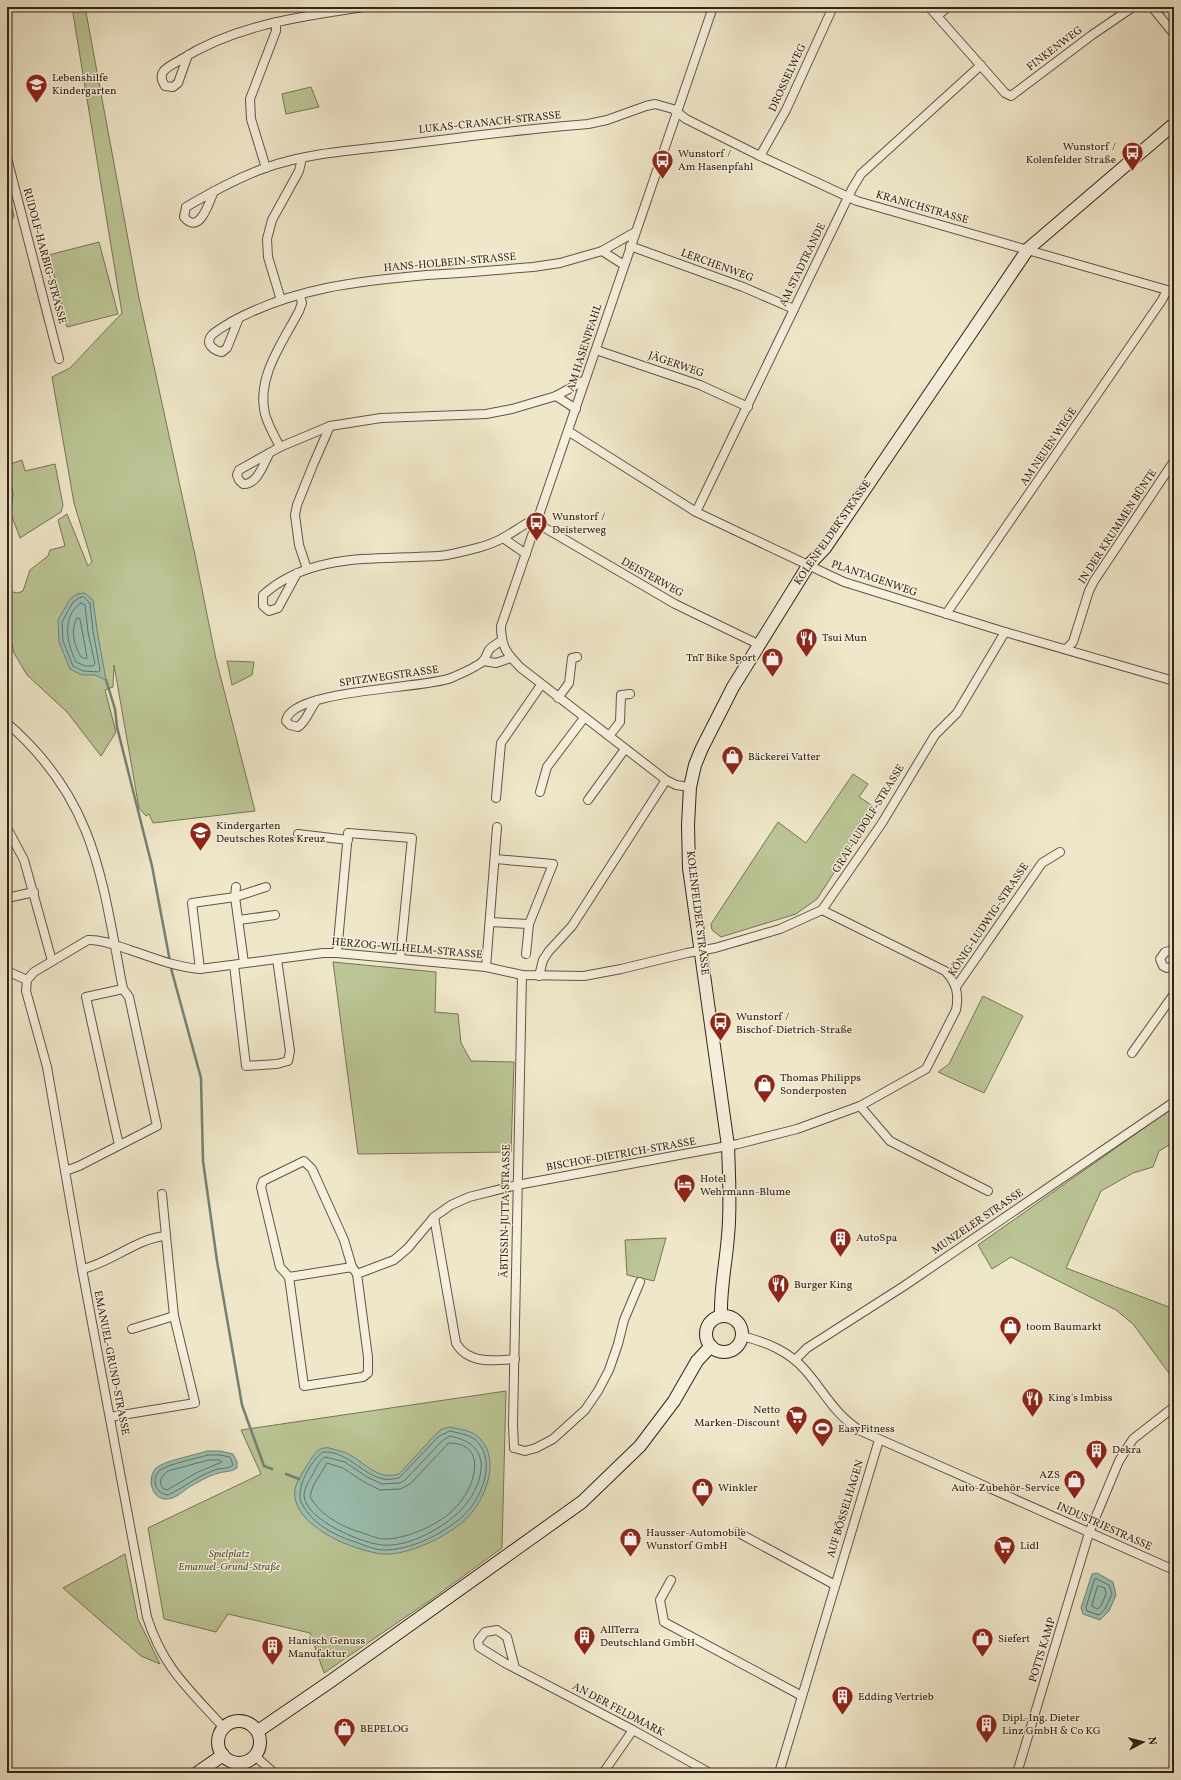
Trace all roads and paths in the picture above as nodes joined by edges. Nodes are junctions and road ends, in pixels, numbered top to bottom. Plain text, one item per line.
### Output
1 (364, 7) edge
2 (713, 7) edge
3 (832, 7) edge
4 (929, 7) edge
5 (948, 7) edge
6 (1133, 7) edge
7 (1152, 7) edge
8 (937, 16) junction
9 (276, 22) junction
10 (1174, 34) edge
11 (188, 55) dead end
12 (981, 65) junction
13 (678, 112) junction
14 (1174, 124) edge
15 (760, 156) junction
16 (7, 158) edge
17 (302, 158) junction
18 (266, 168) junction
19 (214, 191) dead end
20 (849, 197) junction
21 (635, 232) junction
22 (630, 246) junction
23 (1028, 249) junction
24 (602, 251) junction
25 (624, 265) junction
26 (1170, 291) edge
27 (300, 294) junction
28 (281, 300) junction
29 (794, 309) junction
30 (239, 318) dead end
31 (596, 350) junction
32 (59, 359) dead end
33 (585, 380) junction
34 (556, 396) junction
35 (748, 407) junction
36 (576, 409) junction
37 (330, 426) junction
38 (568, 432) junction
39 (280, 448) junction
40 (269, 454) dead end
41 (1174, 461) edge
42 (696, 512) junction
43 (536, 524) junction
44 (503, 538) junction
45 (526, 554) junction
46 (808, 566) junction
47 (307, 569) junction
48 (298, 573) junction
49 (946, 614) junction
50 (1004, 632) junction
51 (501, 641) junction
52 (760, 645) junction
53 (1066, 649) junction
54 (577, 657) dead end
55 (511, 658) junction
56 (483, 661) junction
57 (1174, 681) edge
58 (541, 684) junction
59 (630, 694) dead end
60 (558, 698) junction
61 (318, 700) dead end
62 (584, 718) junction
63 (7, 723) edge
64 (609, 736) junction
65 (625, 749) junction
66 (666, 780) junction
67 (690, 787) junction
68 (540, 792) dead end
69 (496, 798) dead end
70 (588, 800) dead end
71 (497, 827) dead end
72 (7, 828) edge
73 (298, 834) dead end
74 (348, 840) junction
75 (1060, 852) dead end
76 (495, 859) junction
77 (236, 887) dead end
78 (266, 887) dead end
79 (34, 892) junction
80 (235, 897) junction
81 (7, 898) edge
82 (822, 910) junction
83 (275, 915) dead end
84 (239, 920) junction
85 (490, 922) junction
86 (529, 924) junction
87 (115, 945) junction
88 (701, 951) junction
89 (337, 953) junction
90 (526, 954) dead end
91 (1174, 954) edge
92 (277, 959) junction
93 (400, 959) junction
94 (52, 961) junction
95 (244, 963) junction
96 (234, 965) junction
97 (1174, 966) edge
98 (486, 967) junction
99 (200, 969) junction
100 (7, 971) edge
101 (522, 975) junction
102 (539, 976) junction
103 (27, 980) junction
104 (956, 988) junction
105 (123, 989) junction
106 (1174, 994) edge
107 (1132, 1053) dead end
108 (1174, 1102) edge
109 (860, 1106) junction
110 (119, 1145) junction
111 (728, 1146) junction
112 (65, 1171) junction
113 (517, 1185) junction
114 (988, 1191) dead end
115 (162, 1194) dead end
116 (434, 1217) junction
117 (166, 1236) junction
118 (352, 1267) junction
119 (82, 1269) junction
120 (357, 1274) junction
121 (289, 1277) junction
122 (640, 1282) dead end
123 (174, 1316) junction
124 (721, 1316) junction
125 (132, 1330) dead end
126 (742, 1336) junction
127 (711, 1346) junction
128 (515, 1359) junction
129 (795, 1360) junction
130 (1174, 1407) edge
131 (110, 1417) junction
132 (879, 1440) junction
133 (737, 1532) dead end
134 (1088, 1533) junction
135 (1174, 1570) edge
136 (671, 1580) dead end
137 (835, 1585) junction
138 (515, 1668) junction
139 (802, 1696) junction
140 (224, 1728) junction
141 (633, 1730) junction
142 (258, 1731) junction
143 (223, 1755) junction
144 (255, 1756) junction
145 (197, 1773) edge
146 (274, 1773) edge
147 (603, 1773) edge
148 (710, 1773) edge
149 (779, 1773) edge
150 (1017, 1773) edge

1 - 9 street
2 - 13 street, AM HASENPFAHL
3 - 15 street, DROSSELWEG
4 - 8 street
5 - 8 street
6 - 12 street, FINKENWEG
7 - 10 street
8 - 12 street
9 - 11 street
9 - 18 street
12 - 20 street, AM STADTRANDE
13 - 15 street, KRANICHSTRASSE
13 - 17 street, LUKAS-CRANACH-STRASSE
13 - 21 street, AM HASENPFAHL
14 - 23 main road, KOLENFELDER STRASSE
15 - 20 street, KRANICHSTRASSE
16 - 32 street, RUDOLF-HARBIG-STRASSE
17 - 18 street, LUKAS-CRANACH-STRASSE
17 - 28 street
18 - 19 street, LUKAS-CRANACH-STRASSE
20 - 23 street, KRANICHSTRASSE
20 - 29 street, AM STADTRANDE
21 - 22 street, AM HASENPFAHL
21 - 24 street, HANS-HOLBEIN-STRASSE
22 - 25 street, AM HASENPFAHL
22 - 29 street, LERCHENWEG
23 - 26 street, KRANICHSTRASSE
23 - 46 main road, KOLENFELDER STRASSE
24 - 25 street
24 - 27 street, HANS-HOLBEIN-STRASSE
25 - 31 street, AM HASENPFAHL
26 - 49 street, AM NEUEN WEGE
27 - 28 street, HANS-HOLBEIN-STRASSE
27 - 39 street
28 - 30 street, HANS-HOLBEIN-STRASSE
29 - 35 street, AM STADTRANDE
31 - 33 street, AM HASENPFAHL
31 - 35 street, JÄGERWEG
33 - 34 street
33 - 36 street, AM HASENPFAHL
34 - 36 street
34 - 37 street
35 - 42 street, AM STADTRANDE
36 - 38 street, AM HASENPFAHL
37 - 39 street
37 - 47 street
38 - 42 street, PLANTAGENWEG
38 - 43 street, AM HASENPFAHL
39 - 40 street
41 - 53 street, IN DER KRUMMEN BÜNTE
42 - 46 street, PLANTAGENWEG
43 - 44 street
43 - 45 street, AM HASENPFAHL
43 - 52 street, DEISTERWEG
44 - 45 street
44 - 47 street
45 - 51 street, AM HASENPFAHL
46 - 49 street, PLANTAGENWEG
46 - 52 main road, KOLENFELDER STRASSE
47 - 48 street
48 - 48 street
49 - 50 street, PLANTAGENWEG
50 - 53 street, PLANTAGENWEG
50 - 82 street, GRAF-LUDOLF-STRASSE
51 - 55 street
51 - 56 street, SPITZWEGSTRASSE
52 - 67 main road, KOLENFELDER STRASSE
53 - 57 street, PLANTAGENWEG
54 - 60 street
55 - 56 street, SPITZWEGSTRASSE
55 - 58 street
56 - 61 street, SPITZWEGSTRASSE
58 - 60 street
58 - 69 street
59 - 64 street
60 - 62 street
62 - 64 street
62 - 68 street
63 - 87 street
64 - 65 street
65 - 66 street
65 - 70 street
66 - 67 street
66 - 102 street
67 - 88 main road, KOLENFELDER STRASSE
71 - 76 street
72 - 79 street
73 - 74 street
74 - 89 street
74 - 93 street
75 - 104 street, KÖNIG-LUDWIG-STRASSE
76 - 85 street
76 - 86 street
77 - 80 street
78 - 80 street
79 - 81 street
79 - 94 street
80 - 84 street
80 - 99 street
82 - 88 street
82 - 104 street, KÖNIG-LUDWIG-STRASSE
83 - 84 street
84 - 95 street
85 - 86 street
85 - 98 street
86 - 90 street
87 - 94 street, HERZOG-WILHELM-STRASSE
87 - 99 street, HERZOG-WILHELM-STRASSE
87 - 105 street
88 - 102 street, HERZOG-WILHELM-STRASSE
88 - 111 main road, KOLENFELDER STRASSE
89 - 92 street, HERZOG-WILHELM-STRASSE
89 - 93 street, HERZOG-WILHELM-STRASSE
91 - 97 street
92 - 95 street, HERZOG-WILHELM-STRASSE
92 - 96 street
93 - 98 street, HERZOG-WILHELM-STRASSE
94 - 103 street, HERZOG-WILHELM-STRASSE
95 - 96 street, HERZOG-WILHELM-STRASSE
96 - 99 street, HERZOG-WILHELM-STRASSE
98 - 101 street, HERZOG-WILHELM-STRASSE
100 - 103 street
101 - 102 street, HERZOG-WILHELM-STRASSE
101 - 113 street, ÄBTISSIN-JUTTA-STRASSE
103 - 112 street, EMANUEL-GRUND-STRASSE
104 - 109 street, KÖNIG-LUDWIG-STRASSE
105 - 110 street
105 - 110 street
106 - 107 street
108 - 129 street, MUNZELER STRASSE
109 - 111 street, KÖNIG-LUDWIG-STRASSE
109 - 114 street
110 - 112 street
111 - 113 street, BISCHOF-DIETRICH-STRASSE
111 - 124 main road, KOLENFELDER STRASSE
112 - 119 street, EMANUEL-GRUND-STRASSE
113 - 116 street, BISCHOF-DIETRICH-STRASSE
113 - 128 street, ÄBTISSIN-JUTTA-STRASSE
115 - 117 street
116 - 120 street, BISCHOF-DIETRICH-STRASSE
116 - 128 street
117 - 119 street
117 - 123 street
118 - 120 street
118 - 121 street
118 - 121 street
119 - 131 street, EMANUEL-GRUND-STRASSE
120 - 121 street
122 - 128 street, ÄBTISSIN-JUTTA-STRASSE
123 - 125 street
123 - 131 street
124 - 126 main road
124 - 127 main road
126 - 127 main road
126 - 129 street, INDUSTRIESTRASSE
127 - 142 main road
129 - 132 street, INDUSTRIESTRASSE
130 - 134 street, POTTS KAMP
131 - 140 street, EMANUEL-GRUND-STRASSE
132 - 134 street, INDUSTRIESTRASSE
132 - 137 street, AUF BÖSSELHAGEN
133 - 137 street
134 - 135 street, INDUSTRIESTRASSE
134 - 150 street, POTTS KAMP
136 - 139 street
137 - 139 street, AUF BÖSSELHAGEN
138 - 138 street, AN DER FELDMARK
138 - 141 street, AN DER FELDMARK
139 - 149 street, AUF BÖSSELHAGEN
140 - 142 main road
140 - 143 main road
141 - 147 street
141 - 148 street, AN DER FELDMARK
142 - 144 main road
143 - 144 main road
143 - 145 main road
144 - 146 street

